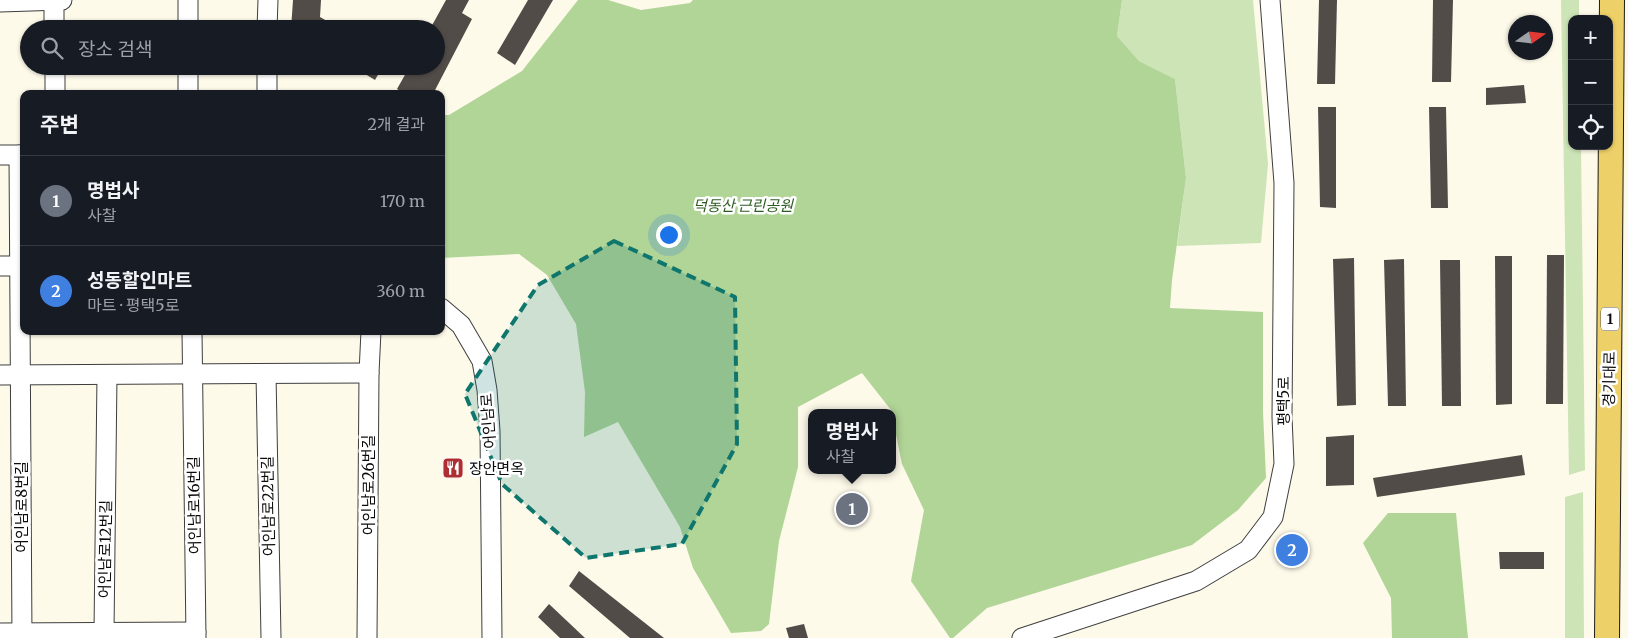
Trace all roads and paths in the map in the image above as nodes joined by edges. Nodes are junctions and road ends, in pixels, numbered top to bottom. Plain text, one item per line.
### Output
1 (54, 0) edge
2 (62, 0) edge
3 (188, 0) edge
4 (268, 0) edge
5 (1270, 0) edge
6 (1612, 0) edge
7 (0, 2) edge
8 (54, 20) edge
9 (188, 20) edge
10 (267, 20) edge
11 (55, 75) edge
12 (188, 75) edge
13 (267, 75) edge
14 (55, 90) edge
15 (188, 90) edge
16 (267, 90) edge
17 (0, 155) edge
18 (20, 155) edge
19 (0, 266) edge
20 (20, 266) edge
21 (445, 311) edge
22 (21, 335) edge
23 (192, 335) edge
24 (371, 335) edge
25 (192, 373) junction
26 (369, 373) junction
27 (266, 374) junction
28 (0, 375) edge
29 (20, 375) junction
30 (107, 375) junction
31 (104, 632) junction
32 (0, 633) edge
33 (196, 635) edge
34 (22, 636) edge
35 (1030, 637) edge
36 (271, 638) edge
37 (368, 638) edge
38 (492, 638) edge
39 (1607, 638) edge

1 - 2 street
1 - 7 street
1 - 8 street
3 - 9 street
4 - 10 street
5 - 35 street, 평택5로
6 - 39 main road, 경기대로 / 1
11 - 14 street
12 - 15 street
13 - 16 street
17 - 18 street
19 - 20 street
21 - 38 street, 어인남로
22 - 29 street, 어인남로8번길
23 - 25 street, 어인남로16번길
24 - 26 street, 어인남로26번길
25 - 27 street
25 - 30 street
25 - 33 street, 어인남로16번길
26 - 27 street
26 - 37 street, 어인남로26번길
27 - 36 street, 어인남로22번길
28 - 29 street
29 - 30 street
29 - 34 street, 어인남로8번길
30 - 31 street, 어인남로12번길
31 - 33 street
31 - 34 street
32 - 34 street

